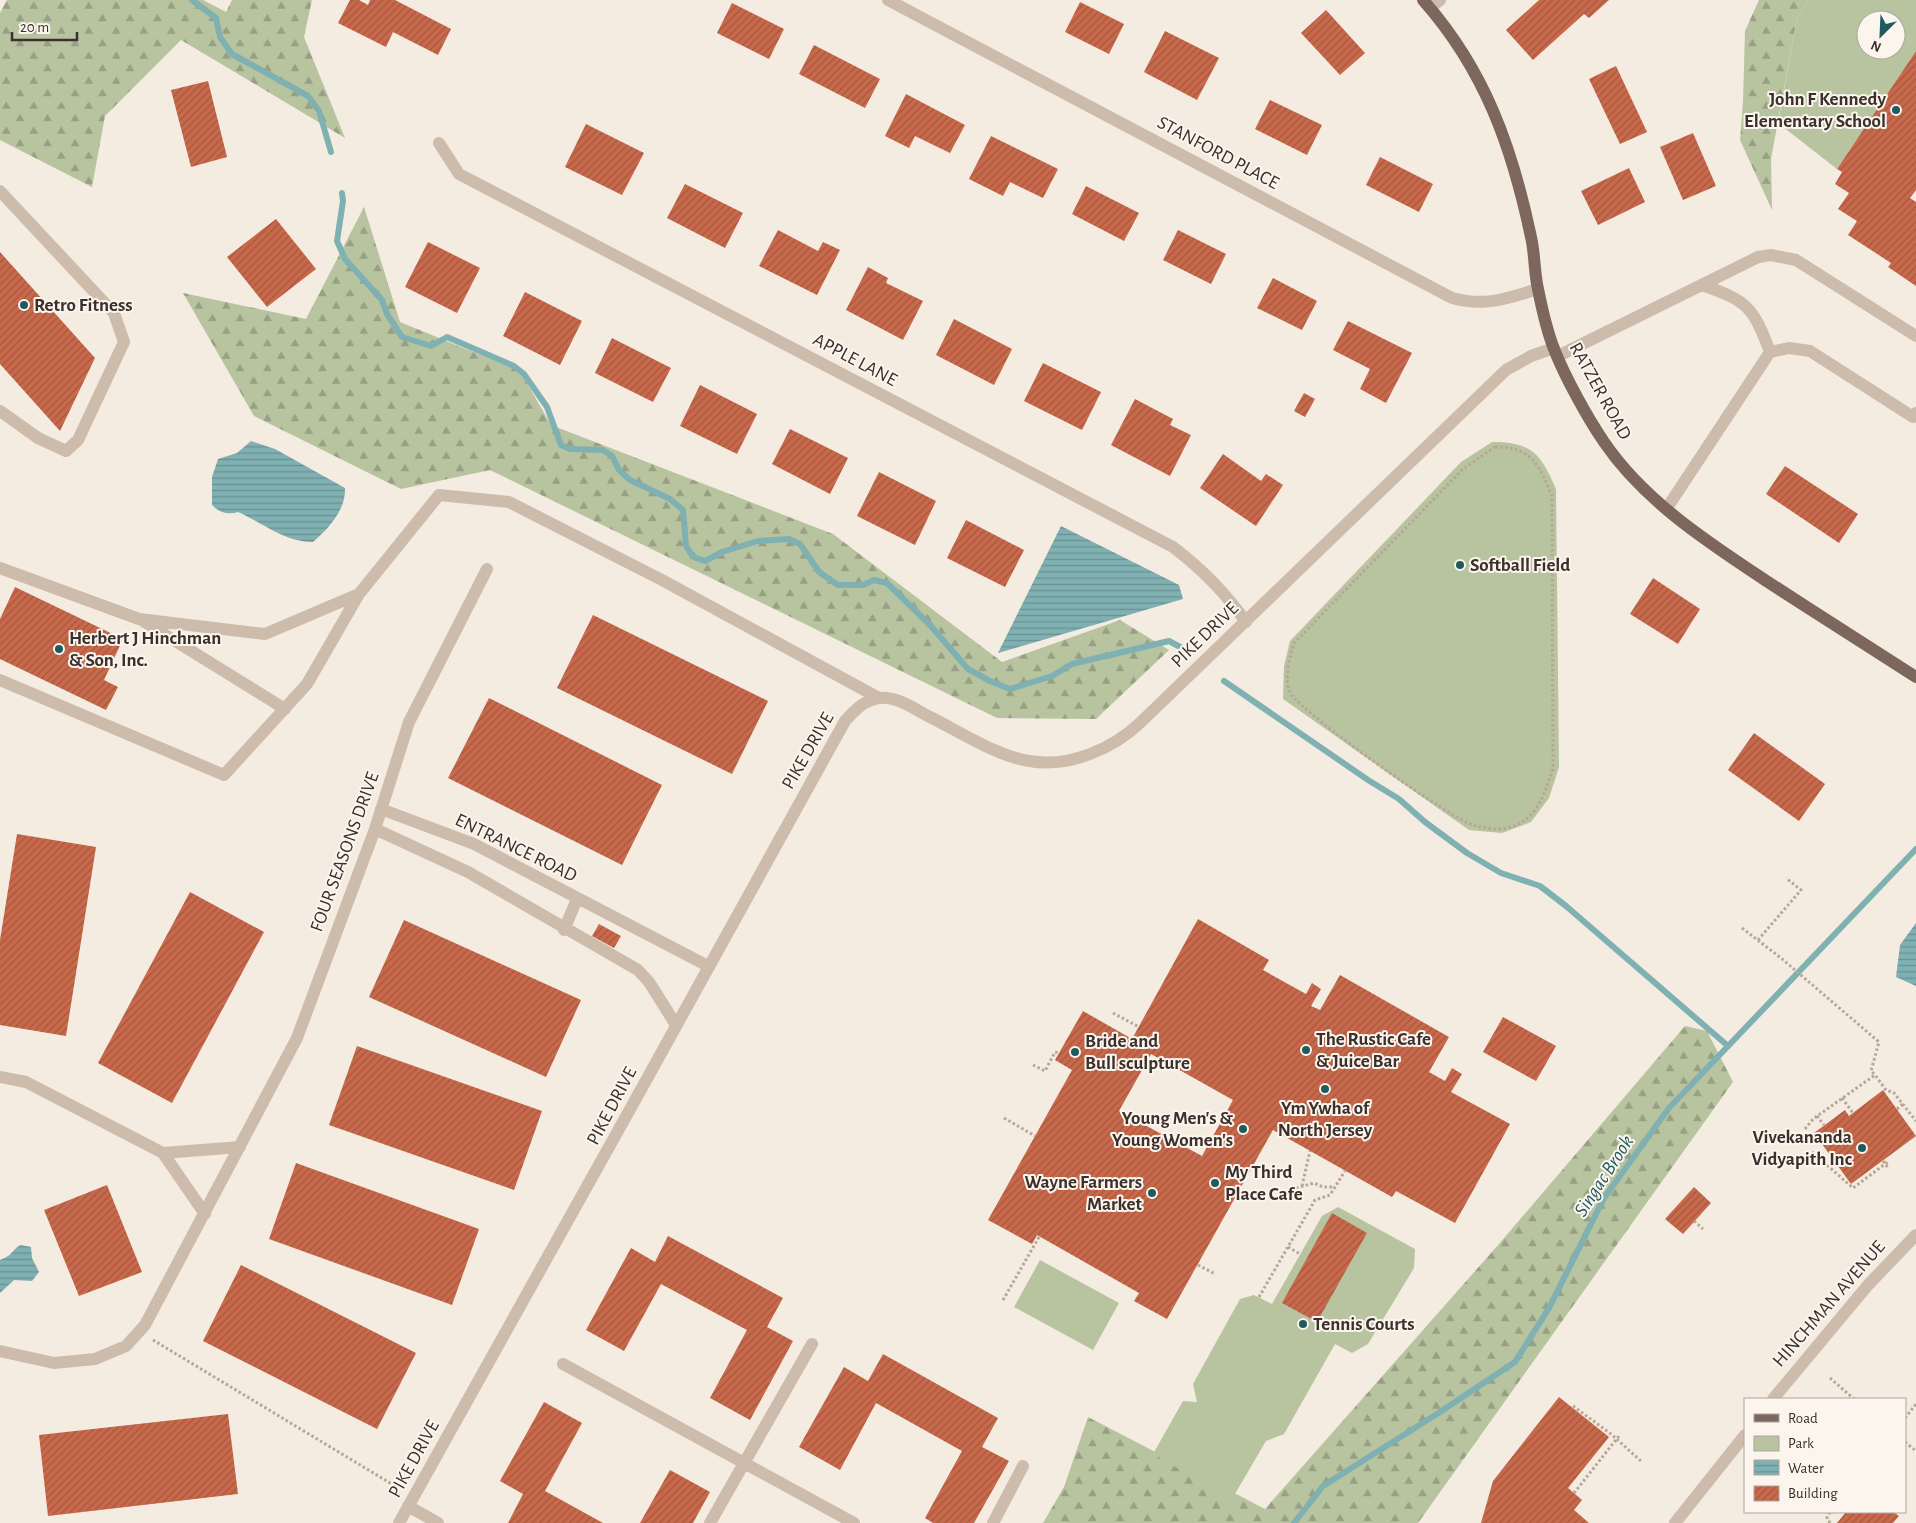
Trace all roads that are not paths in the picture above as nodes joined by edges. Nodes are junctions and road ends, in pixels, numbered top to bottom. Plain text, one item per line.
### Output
1 (888, 0) edge
2 (1431, 3) edge
3 (439, 144) dead end
4 (0, 191) edge
5 (1702, 285) junction
6 (1538, 289) junction
7 (1916, 336) edge
8 (1556, 352) junction
9 (1770, 352) junction
10 (0, 411) edge
11 (1916, 413) edge
12 (1667, 508) junction
13 (0, 568) edge
14 (487, 569) dead end
15 (359, 594) junction
16 (139, 619) junction
17 (1246, 622) junction
18 (1916, 677) edge
19 (0, 680) edge
20 (879, 698) junction
21 (286, 709) junction
22 (381, 809) junction
23 (375, 829) junction
24 (577, 900) junction
25 (564, 930) junction
26 (708, 966) junction
27 (676, 1025) junction
28 (0, 1077) edge
29 (240, 1148) junction
30 (163, 1152) junction
31 (205, 1214) junction
32 (1916, 1235) edge
33 (812, 1344) dead end
34 (0, 1351) edge
35 (563, 1364) dead end
36 (1774, 1398) edge
37 (1744, 1436) edge
38 (745, 1462) junction
39 (1023, 1466) dead end
40 (408, 1506) junction
41 (399, 1523) edge
42 (438, 1523) edge
43 (710, 1523) edge
44 (854, 1523) edge
45 (993, 1523) edge
46 (1675, 1523) edge

1 - 6 street, STANFORD PLACE
2 - 6 main road, RATZER ROAD
3 - 17 street, APPLE LANE
4 - 10 street
5 - 7 street, PIKE DRIVE
5 - 8 street, PIKE DRIVE
5 - 9 street
6 - 8 main road, RATZER ROAD
8 - 12 main road, RATZER ROAD
8 - 17 street, PIKE DRIVE
9 - 11 street
9 - 12 street
12 - 18 main road, RATZER ROAD
13 - 16 street
14 - 22 street, FOUR SEASONS DRIVE
15 - 16 street
15 - 20 street
15 - 21 street
16 - 21 street
17 - 20 street, PIKE DRIVE
19 - 21 street
20 - 26 street, PIKE DRIVE
22 - 23 street, FOUR SEASONS DRIVE
22 - 24 street, ENTRANCE ROAD
23 - 25 street
23 - 29 street, FOUR SEASONS DRIVE
24 - 25 street, ENTRANCE ROAD
24 - 26 street, ENTRANCE ROAD
25 - 27 street
26 - 27 street, PIKE DRIVE
27 - 40 street, PIKE DRIVE
28 - 30 street
29 - 30 street
29 - 31 street, FOUR SEASONS DRIVE
30 - 31 street
31 - 34 street, FOUR SEASONS DRIVE
32 - 36 street, HINCHMAN AVENUE
33 - 38 street
35 - 38 street
37 - 46 street
38 - 43 street
38 - 44 street
39 - 45 street
40 - 41 street, PIKE DRIVE
40 - 42 street

